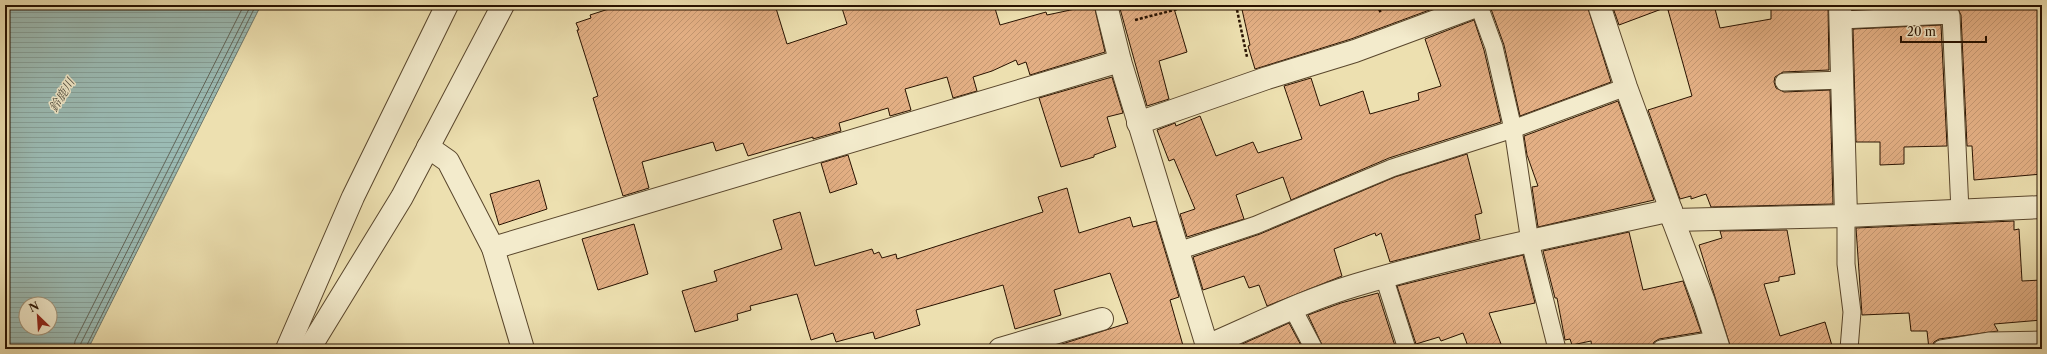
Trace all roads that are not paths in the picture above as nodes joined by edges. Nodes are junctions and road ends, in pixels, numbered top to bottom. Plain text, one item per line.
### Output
1 (447, 5) edge
2 (503, 5) edge
3 (1106, 5) edge
4 (1479, 5) edge
5 (1599, 5) edge
6 (1841, 13) edge
7 (1120, 61) junction
8 (1844, 80) junction
9 (1784, 82) dead end
10 (1626, 87) junction
11 (1138, 123) junction
12 (1513, 129) junction
13 (428, 147) junction
14 (2042, 207) edge
15 (1960, 211) junction
16 (1672, 215) junction
17 (1846, 216) junction
18 (1530, 242) junction
19 (493, 248) junction
20 (1178, 251) junction
21 (1384, 278) junction
22 (1294, 309) junction
23 (1102, 319) dead end
24 (2042, 340) edge
25 (1718, 344) edge
26 (1208, 348) edge
27 (287, 349) edge
28 (309, 349) edge
29 (522, 349) edge
30 (1000, 349) edge
31 (1314, 349) edge
32 (1407, 349) edge
33 (1557, 349) edge
34 (1661, 349) edge
35 (1849, 349) edge
36 (1941, 349) edge

1 - 27 street
2 - 13 street
3 - 7 street
4 - 11 street
4 - 12 lane
5 - 10 street
6 - 8 street
6 - 15 lane
7 - 11 street
7 - 19 street
8 - 9 lane
8 - 17 street
10 - 12 lane
10 - 16 street
11 - 20 street
12 - 18 lane
12 - 20 lane
13 - 19 street
13 - 28 street
14 - 15 street
15 - 17 street
16 - 17 street
16 - 18 street
16 - 25 street
17 - 35 lane
18 - 21 street
18 - 33 lane
19 - 29 street
20 - 26 street
21 - 22 street
21 - 32 lane
22 - 26 street
22 - 31 lane
23 - 30 street
24 - 36 lane
25 - 34 lane

